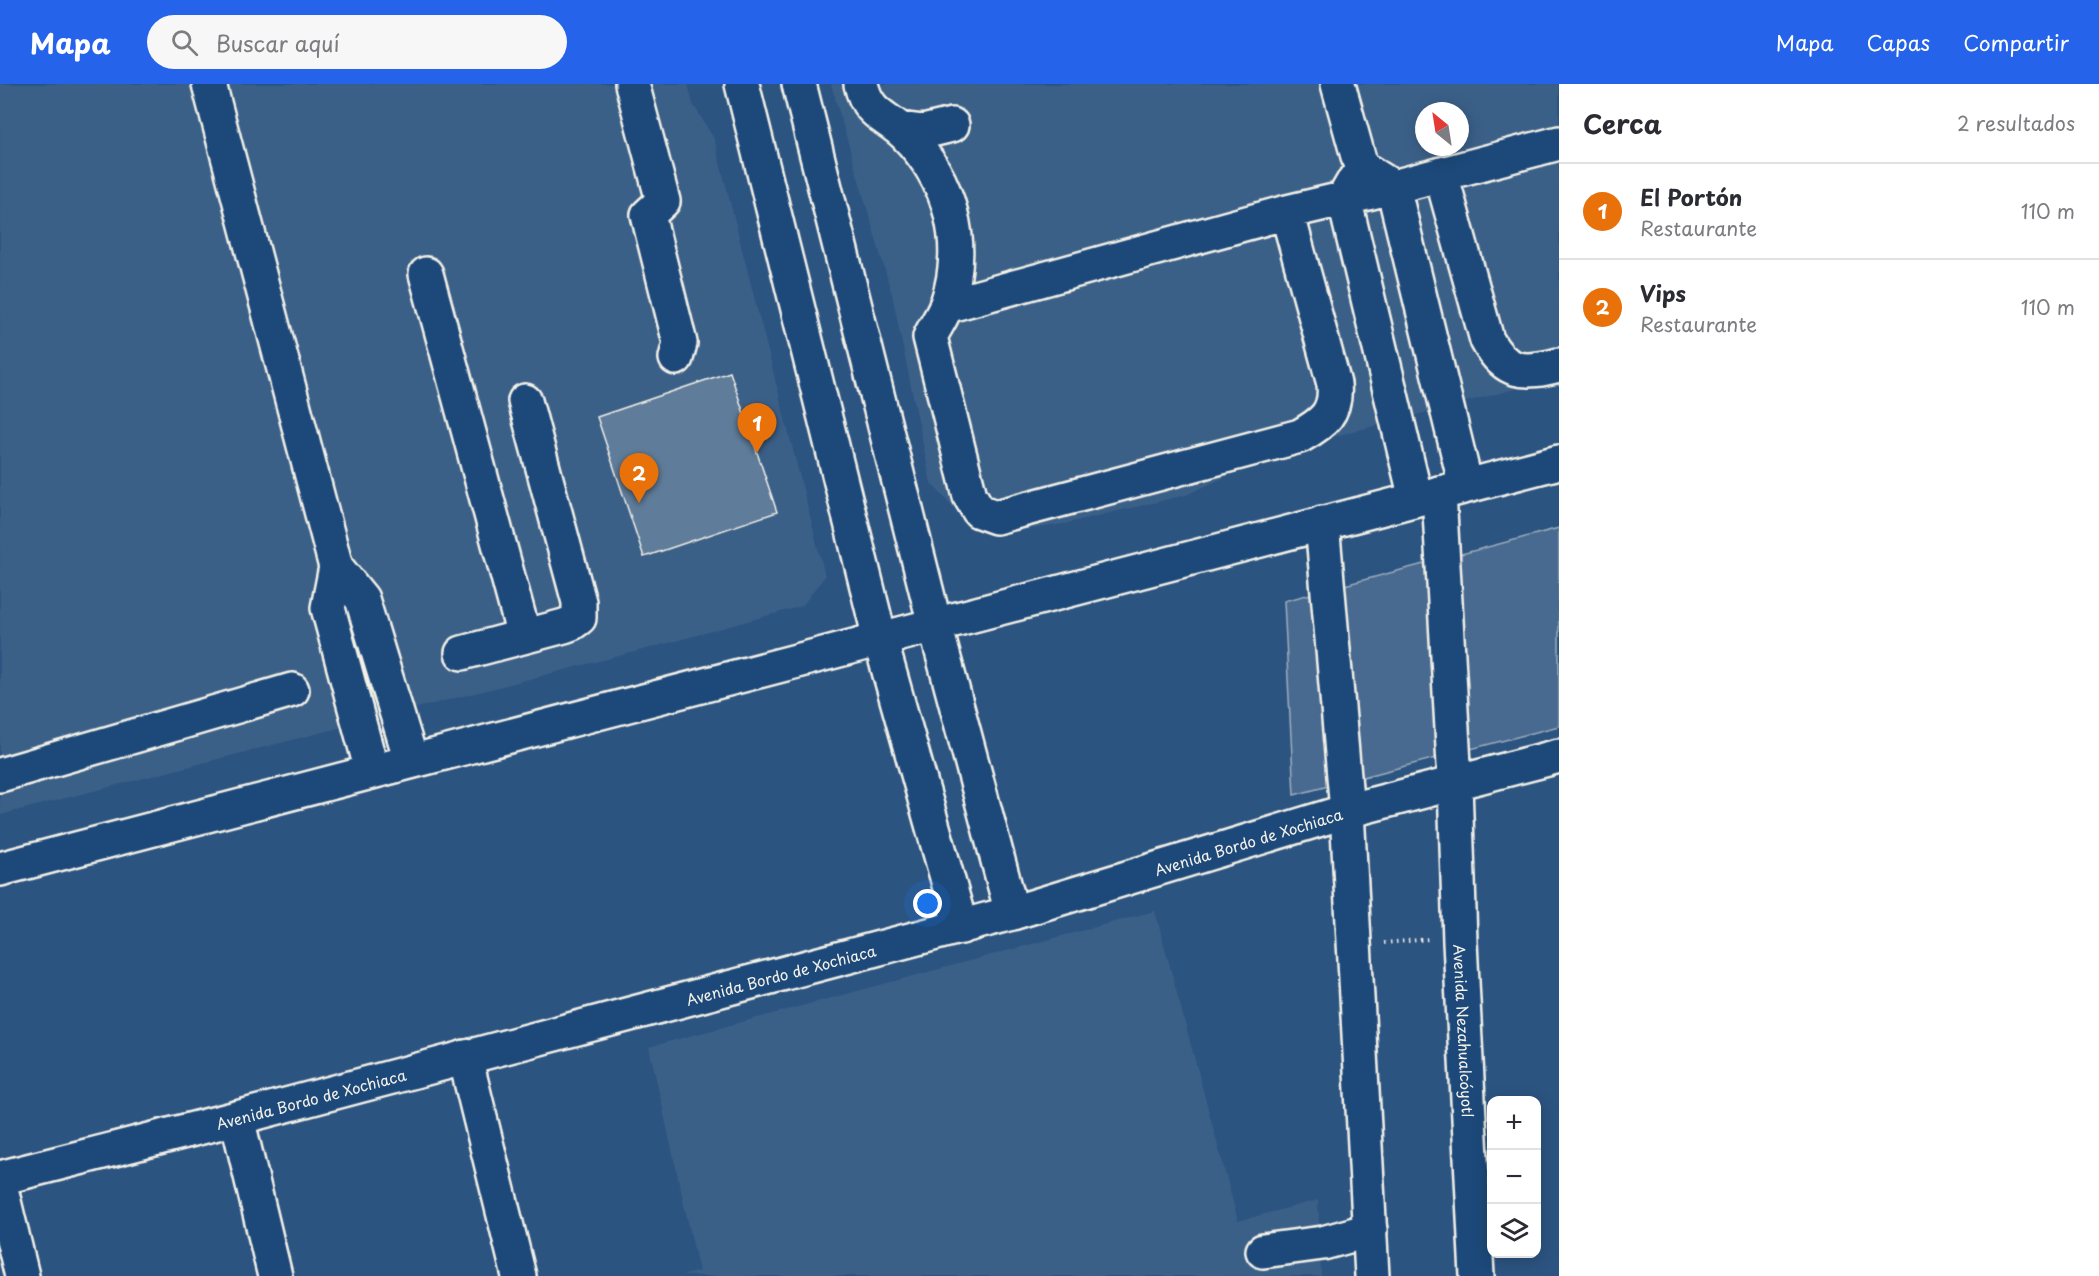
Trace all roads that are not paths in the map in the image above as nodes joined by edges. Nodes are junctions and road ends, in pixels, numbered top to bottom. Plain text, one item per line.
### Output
1 (209, 84) edge
2 (632, 84) edge
3 (742, 84) edge
4 (799, 84) edge
5 (861, 84) edge
6 (1338, 84) edge
7 (952, 125) dead end
8 (900, 129) junction
9 (1559, 143) edge
10 (1361, 167) junction
11 (1441, 174) junction
12 (1393, 187) junction
13 (1344, 198) junction
14 (1287, 212) junction
15 (426, 274) dead end
16 (946, 306) junction
17 (676, 358) dead end
18 (1559, 365) edge
19 (525, 401) dead end
20 (1559, 462) edge
21 (1441, 493) junction
22 (1322, 523) junction
23 (336, 567) junction
24 (935, 625) junction
25 (524, 636) junction
26 (880, 639) junction
27 (462, 652) dead end
28 (292, 690) dead end
29 (1559, 756) edge
30 (411, 760) junction
31 (372, 771) junction
32 (0, 775) edge
33 (1455, 783) junction
34 (1347, 812) junction
35 (0, 869) edge
36 (1012, 913) junction
37 (961, 927) junction
38 (465, 1057) junction
39 (237, 1118) junction
40 (0, 1178) edge
41 (0, 1185) edge
42 (1370, 1230) junction
43 (1263, 1251) dead end
44 (22, 1276) edge
45 (274, 1276) edge
46 (519, 1276) edge
47 (1372, 1276) edge
48 (1477, 1276) edge

1 - 23 main road
2 - 17 main road
3 - 26 main road
4 - 24 main road
5 - 8 main road
6 - 10 main road
7 - 8 main road
8 - 16 main road
9 - 11 main road
10 - 12 main road
10 - 13 main road
11 - 12 main road
11 - 18 main road
12 - 13 main road
12 - 21 main road
13 - 14 main road
13 - 21 main road
14 - 16 main road
14 - 16 main road
15 - 25 main road
19 - 25 main road
20 - 21 main road
21 - 22 main road
21 - 33 main road, Avenida Nezahualcóyotl
22 - 24 main road
22 - 34 main road
23 - 30 main road
23 - 31 main road
24 - 26 main road
24 - 36 main road
25 - 27 main road
26 - 30 main road
26 - 37 main road
28 - 32 main road
29 - 33 main road, Avenida Bordo de Xochiaca
30 - 31 main road
31 - 35 main road
33 - 34 main road, Avenida Bordo de Xochiaca
33 - 48 main road, Avenida Nezahualcóyotl
34 - 36 main road, Avenida Bordo de Xochiaca
34 - 42 main road
36 - 37 main road, Avenida Bordo de Xochiaca
37 - 38 main road, Avenida Bordo de Xochiaca
38 - 39 main road, Avenida Bordo de Xochiaca
38 - 46 main road
39 - 40 main road, Avenida Bordo de Xochiaca
39 - 45 main road
41 - 44 main road
42 - 43 main road
42 - 47 main road

